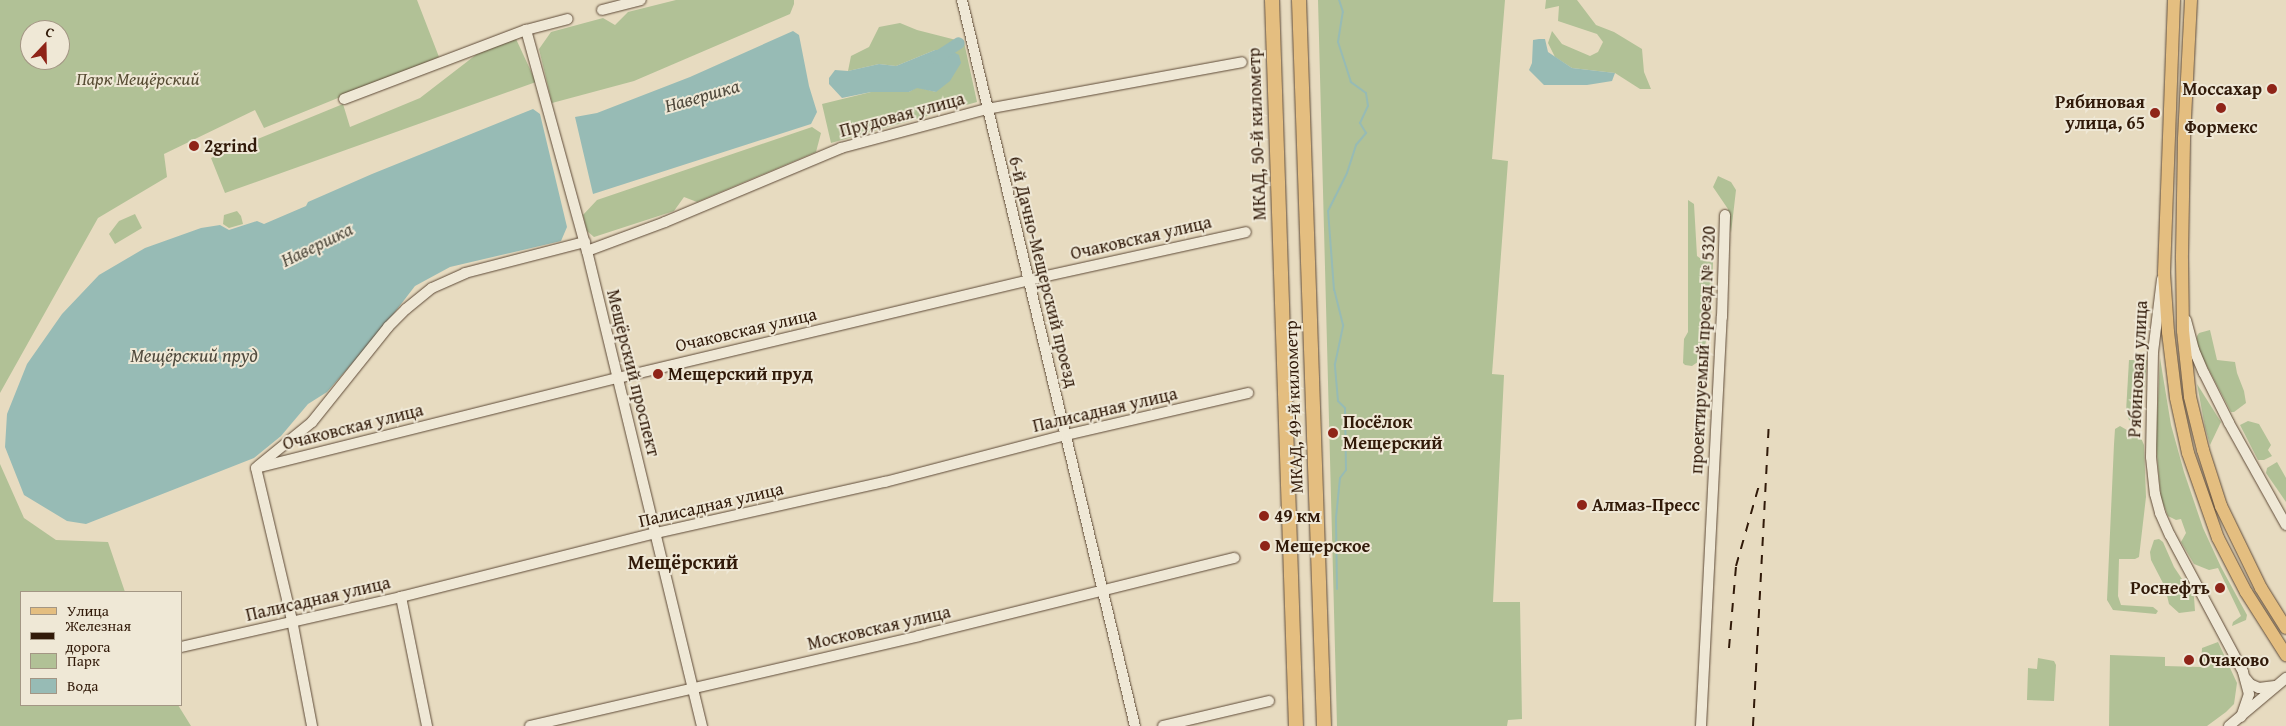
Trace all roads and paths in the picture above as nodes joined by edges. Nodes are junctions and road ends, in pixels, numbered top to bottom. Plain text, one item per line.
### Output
1 (641, 0) edge
2 (962, 0) edge
3 (1272, 0) edge
4 (2174, 0) edge
5 (2191, 0) edge
6 (1300, 3) edge
7 (602, 10) dead end
8 (568, 19) dead end
9 (526, 30) junction
10 (1242, 62) dead end
11 (344, 99) dead end
12 (987, 109) junction
13 (1725, 215) dead end
14 (1246, 232) dead end
15 (586, 246) junction
16 (1281, 268) joint
17 (2164, 273) junction
18 (1028, 280) junction
19 (2182, 302) junction
20 (618, 378) junction
21 (1248, 392) dead end
22 (1066, 435) junction
23 (256, 468) junction
24 (2286, 525) edge
25 (656, 533) junction
26 (1235, 558) dead end
27 (1102, 591) junction
28 (402, 597) junction
29 (292, 620) junction
30 (2286, 628) edge
31 (182, 647) edge
32 (2286, 654) edge
33 (2246, 678) junction
34 (2282, 681) edge
35 (693, 687) junction
36 (1269, 701) dead end
37 (2241, 717) junction
38 (312, 726) edge
39 (427, 726) edge
40 (530, 726) edge
41 (702, 726) edge
42 (1135, 726) edge
43 (1163, 726) edge
44 (1296, 726) edge
45 (1324, 726) edge
46 (1701, 726) edge
47 (2229, 726) edge

1 - 7 street
2 - 12 street, 6-й Дачно-Мещерский проезд
3 - 16 highway, МКАД, 50-й километр
4 - 17 main road, Рябиновая улица
5 - 19 main road
6 - 45 highway, МКАД, 49-й километр
8 - 9 street
9 - 11 street
9 - 15 street, Мещёрский проспект
10 - 12 street, Прудовая улица
12 - 15 street, Прудовая улица
12 - 18 street, 6-й Дачно-Мещерский проезд
13 - 46 street, проектируемый проезд № 5320
14 - 18 street, Очаковская улица
15 - 20 street, Мещёрский проспект
15 - 23 street, Прудовая улица
16 - 44 highway, МКАД, 49-й километр
17 - 32 main road
17 - 33 street, Рябиновая улица
18 - 20 street, Очаковская улица
18 - 22 street, 6-й Дачно-Мещерский проезд
19 - 24 street
19 - 30 main road
20 - 23 street, Очаковская улица
20 - 25 street, Мещёрский проспект
21 - 22 street, Палисадная улица
22 - 25 street, Палисадная улица
22 - 27 street, 6-й Дачно-Мещерский проезд
23 - 29 street
25 - 28 street, Палисадная улица
25 - 35 street, Мещёрский проспект
26 - 27 street, Московская улица
27 - 35 street, Московская улица
27 - 42 street, 6-й Дачно-Мещерский проезд
28 - 29 street, Палисадная улица
28 - 39 street
29 - 31 street, Палисадная улица
29 - 38 street
33 - 34 street
33 - 37 street, Рябиновая улица
34 - 37 street
35 - 40 street, Московская улица
35 - 41 street, Мещёрский проспект
36 - 43 street
37 - 47 street

